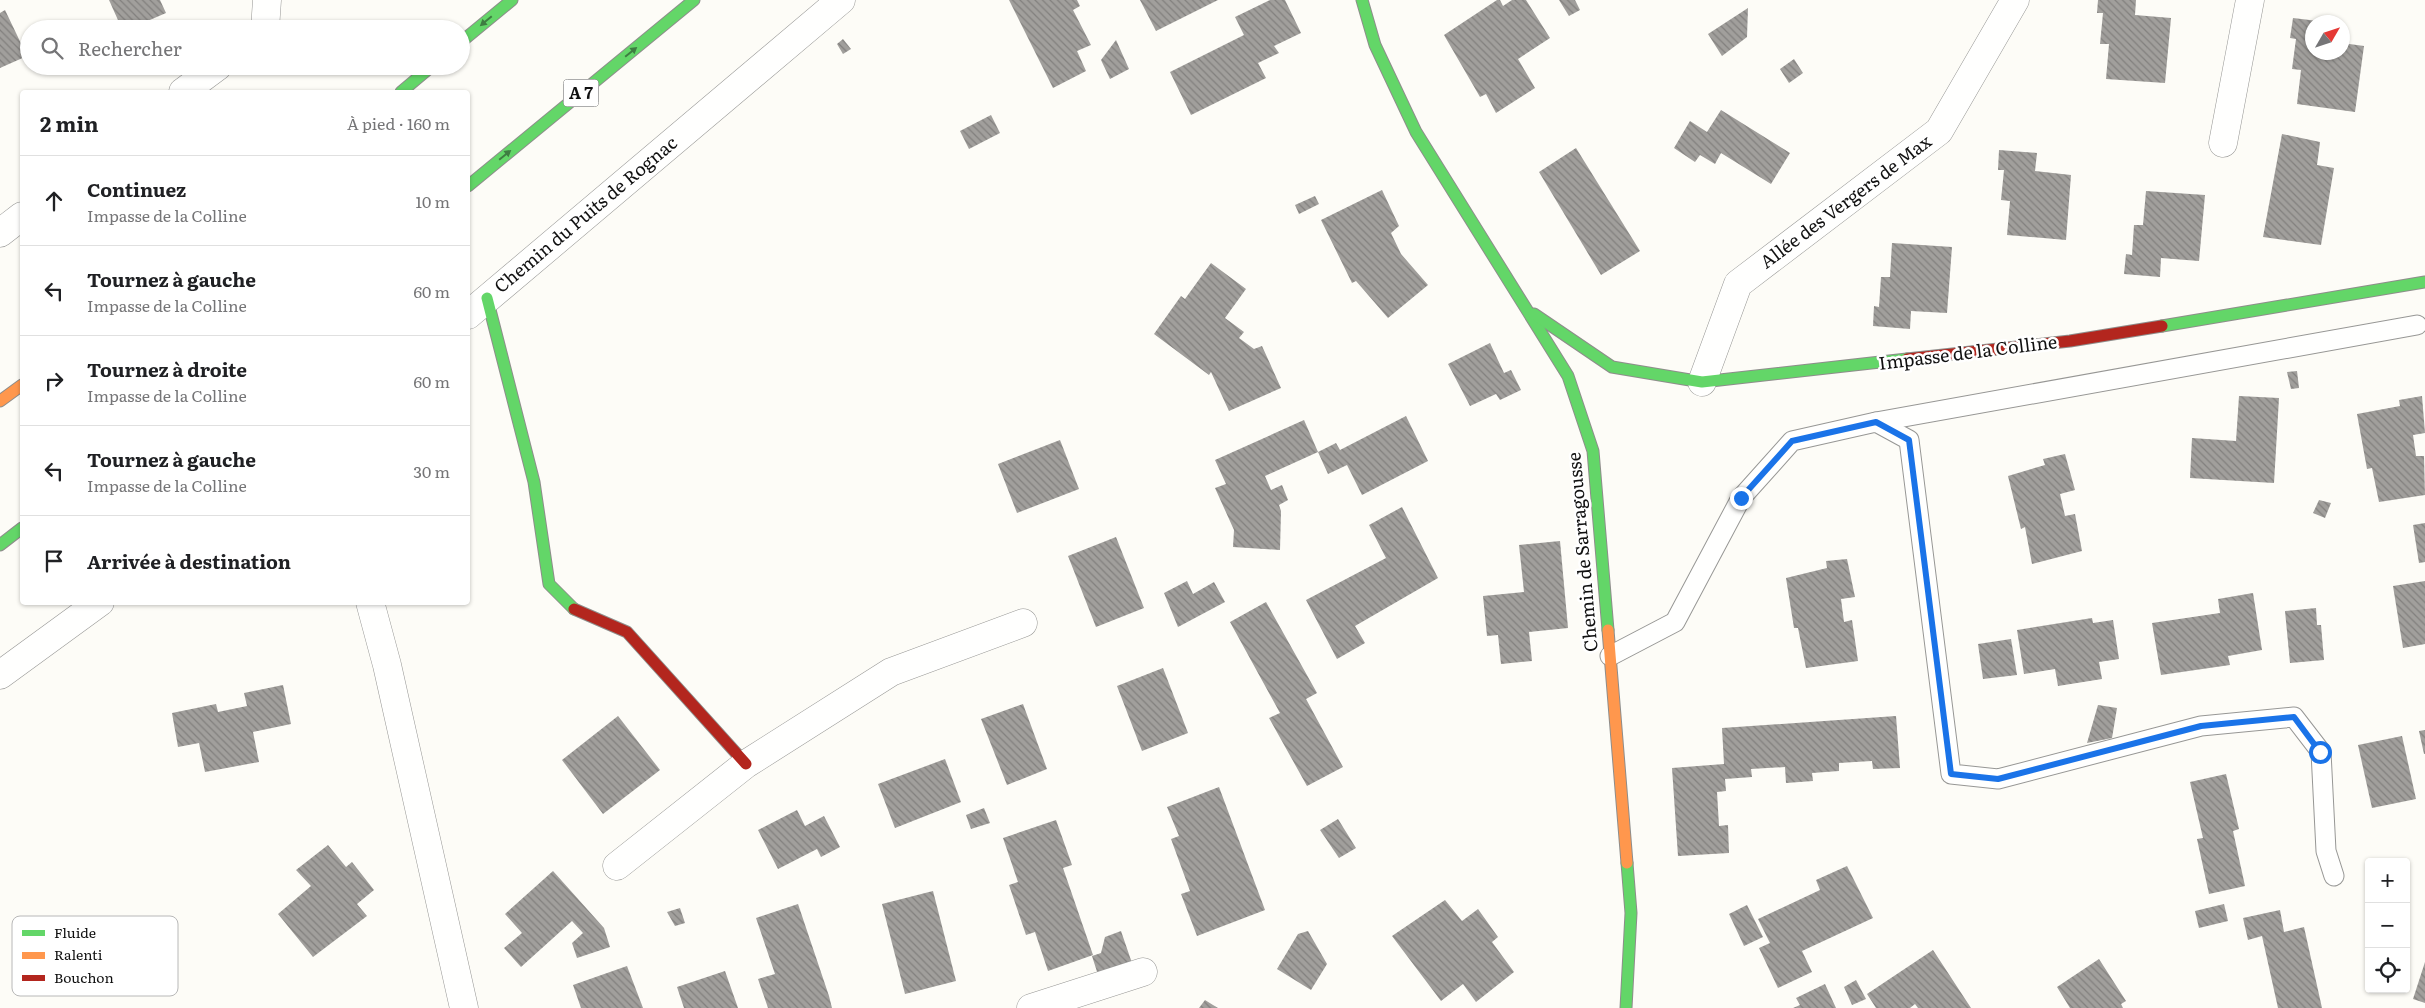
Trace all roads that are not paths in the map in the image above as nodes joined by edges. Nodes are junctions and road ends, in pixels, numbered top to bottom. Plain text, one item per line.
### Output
1 (267, 0) edge
2 (512, 0) edge
3 (694, 0) edge
4 (841, 0) edge
5 (1362, 0) edge
6 (2015, 0) edge
7 (2250, 0) edge
8 (266, 20) edge
9 (470, 35) edge
10 (206, 75) edge
11 (421, 75) edge
12 (186, 90) edge
13 (403, 90) edge
14 (2224, 143) dead end
15 (470, 184) edge
16 (20, 218) edge
17 (0, 233) edge
18 (2425, 282) edge
19 (477, 306) edge
20 (1526, 309) junction
21 (2417, 324) dead end
22 (1702, 382) junction
23 (20, 386) edge
24 (0, 401) edge
25 (1876, 422) junction
26 (20, 530) edge
27 (0, 545) edge
28 (96, 605) edge
29 (371, 605) edge
30 (1023, 623) dead end
31 (1610, 656) junction
32 (0, 675) edge
33 (746, 764) junction
34 (617, 866) dead end
35 (2334, 876) dead end
36 (1143, 972) dead end
37 (464, 1008) edge
38 (1031, 1008) edge
39 (1626, 1008) edge

1 - 8 street
2 -> 9 main road
15 -> 3 main road, A 7
4 - 19 street, Chemin du Puits de Rognac
5 - 20 main road, Chemin de Sarragousse
6 - 22 street, Allée des Vergers de Max
7 - 14 street
10 - 12 street
11 - 13 main road
16 - 17 street
18 - 22 main road, Impasse de la Colline
19 - 33 main road, Chemin du Puits de Rognac
20 - 22 main road, Impasse de la Colline
20 - 31 main road, Chemin de Sarragousse
21 - 25 lane
23 - 24 main road
25 - 31 lane
25 - 35 lane
26 - 27 main road
28 - 32 street
29 - 37 street
30 - 33 street
31 - 39 main road, Chemin de Sarragousse
33 - 34 street
36 - 38 street

